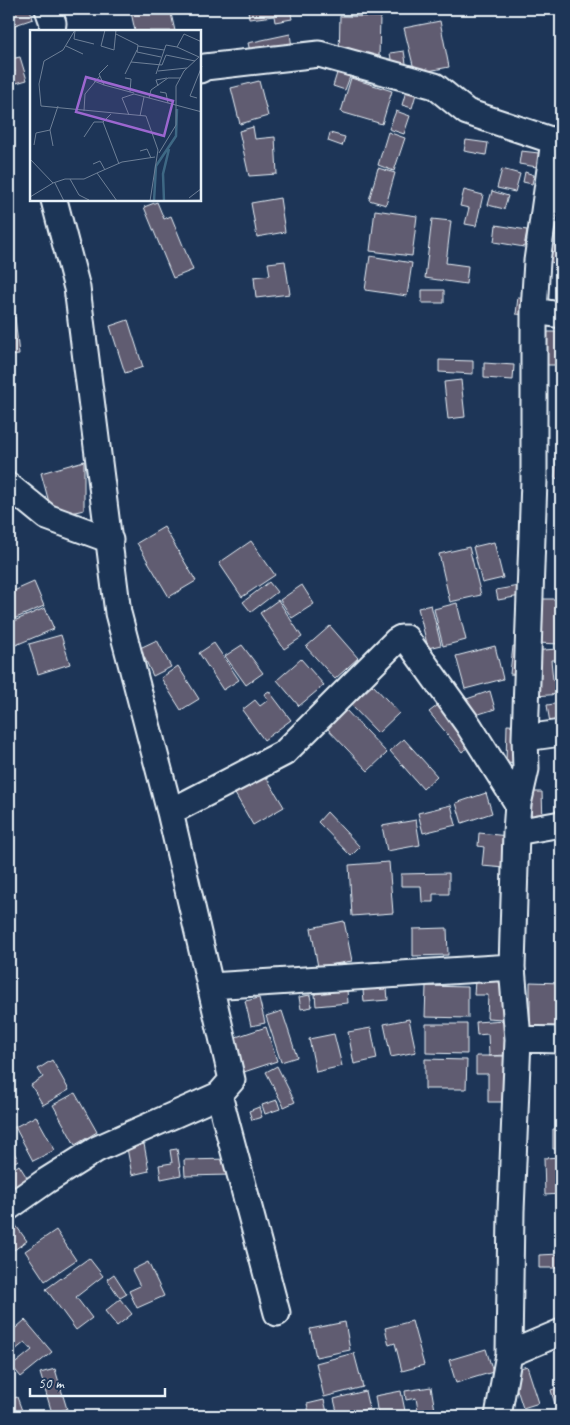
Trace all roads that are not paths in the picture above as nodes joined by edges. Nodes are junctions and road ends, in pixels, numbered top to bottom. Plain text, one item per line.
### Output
1 (48, 9) edge
2 (52, 30) edge
3 (201, 69) edge
4 (557, 144) edge
5 (54, 201) edge
6 (534, 311) junction
7 (561, 315) edge
8 (9, 486) edge
9 (110, 540) junction
10 (561, 733) edge
11 (525, 738) junction
12 (518, 804) junction
13 (170, 812) junction
14 (561, 824) edge
15 (516, 832) junction
16 (512, 967) junction
17 (210, 986) junction
18 (518, 1039) junction
19 (561, 1040) edge
20 (219, 1095) junction
21 (9, 1207) edge
22 (277, 1313) dead end
23 (561, 1332) edge
24 (509, 1354) junction
25 (498, 1416) edge

1 - 2 street
3 - 4 street
4 - 6 street
5 - 9 street
6 - 7 street
6 - 11 street
8 - 9 street
9 - 13 street
10 - 11 street
11 - 12 street
12 - 13 street
12 - 15 street
13 - 17 street
14 - 15 street
15 - 16 street
16 - 17 street
16 - 18 street
17 - 20 street
18 - 19 street
18 - 24 street
20 - 21 street
20 - 22 street
23 - 24 street
24 - 25 street

